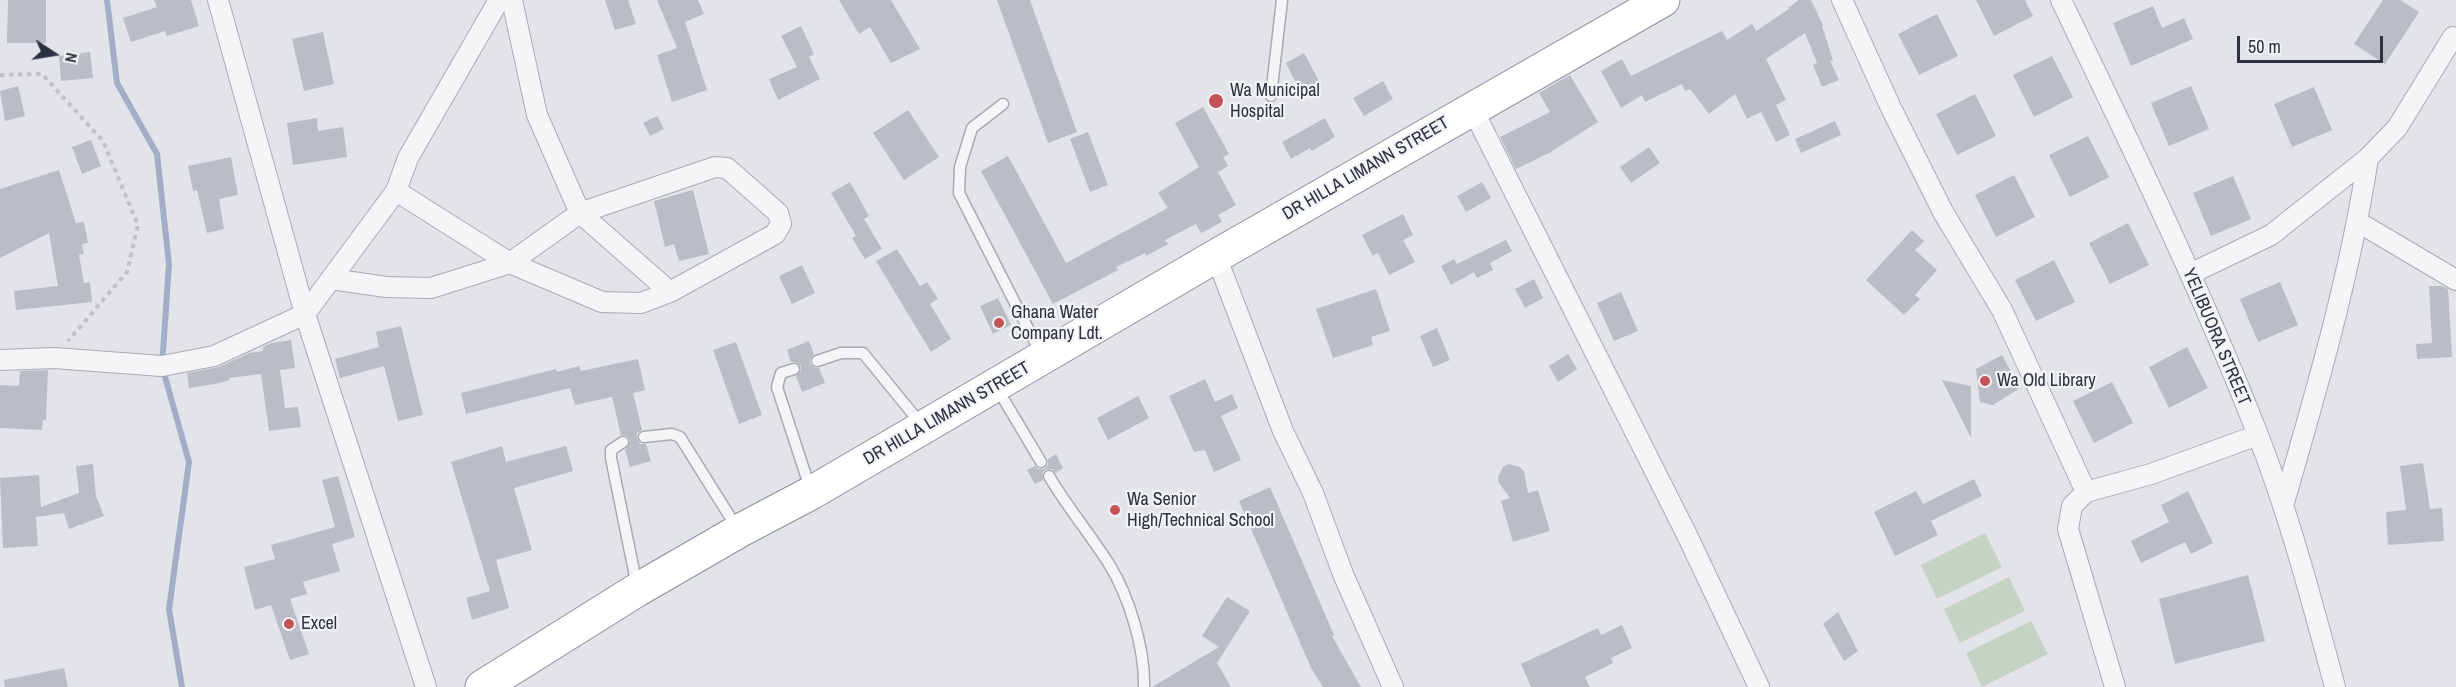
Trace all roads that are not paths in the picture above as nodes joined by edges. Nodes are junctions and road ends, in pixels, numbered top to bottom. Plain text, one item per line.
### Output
1 (218, 0) edge
2 (499, 0) edge
3 (512, 0) edge
4 (1282, 0) edge
5 (1663, 0) edge
6 (1842, 0) edge
7 (2061, 0) edge
8 (2453, 36) dead end
9 (1271, 96) dead end
10 (1003, 104) dead end
11 (1472, 108) junction
12 (2368, 158) junction
13 (396, 191) junction
14 (580, 213) junction
15 (2358, 222) junction
16 (1216, 256) junction
17 (510, 262) junction
18 (2190, 274) junction
19 (331, 279) junction
20 (2456, 280) edge
21 (670, 292) junction
22 (305, 314) junction
23 (1043, 358) junction
24 (0, 360) edge
25 (817, 361) dead end
26 (794, 369) dead end
27 (995, 385) junction
28 (923, 427) junction
29 (2258, 435) junction
30 (644, 436) dead end
31 (623, 442) dead end
32 (1041, 462) dead end
33 (1049, 476) dead end
34 (2086, 492) junction
35 (812, 493) junction
36 (2283, 506) junction
37 (739, 531) junction
38 (637, 590) junction
39 (426, 687) edge
40 (482, 687) edge
41 (1144, 687) edge
42 (1393, 687) edge
43 (1759, 687) edge
44 (2115, 687) edge
45 (2335, 687) edge

1 - 22 street
2 - 13 street
3 - 14 street
4 - 9 lane
5 - 11 highway, DR HILLA LIMANN STREET
6 - 34 street
7 - 18 street, YELIBUORA STREET
8 - 12 street
10 - 23 lane
11 - 16 highway, DR HILLA LIMANN STREET
11 - 43 street
12 - 15 street
12 - 18 street
13 - 17 street
13 - 19 street
14 - 17 street
14 - 21 street
14 - 21 street
15 - 20 street
15 - 36 street
16 - 23 highway, DR HILLA LIMANN STREET
16 - 42 street
17 - 19 street
17 - 21 street
18 - 29 street, YELIBUORA STREET
19 - 22 street
22 - 24 street
22 - 39 street
23 - 27 highway, DR HILLA LIMANN STREET
25 - 28 lane
26 - 35 lane
27 - 28 highway, DR HILLA LIMANN STREET
27 - 32 lane
28 - 35 highway, DR HILLA LIMANN STREET
29 - 34 street
29 - 36 street, YELIBUORA STREET
30 - 37 lane
31 - 38 lane
33 - 41 lane
34 - 44 street
35 - 37 highway, DR HILLA LIMANN STREET
36 - 45 street, YELIBUORA STREET
37 - 38 highway, DR HILLA LIMANN STREET
38 - 40 highway, DR HILLA LIMANN STREET

